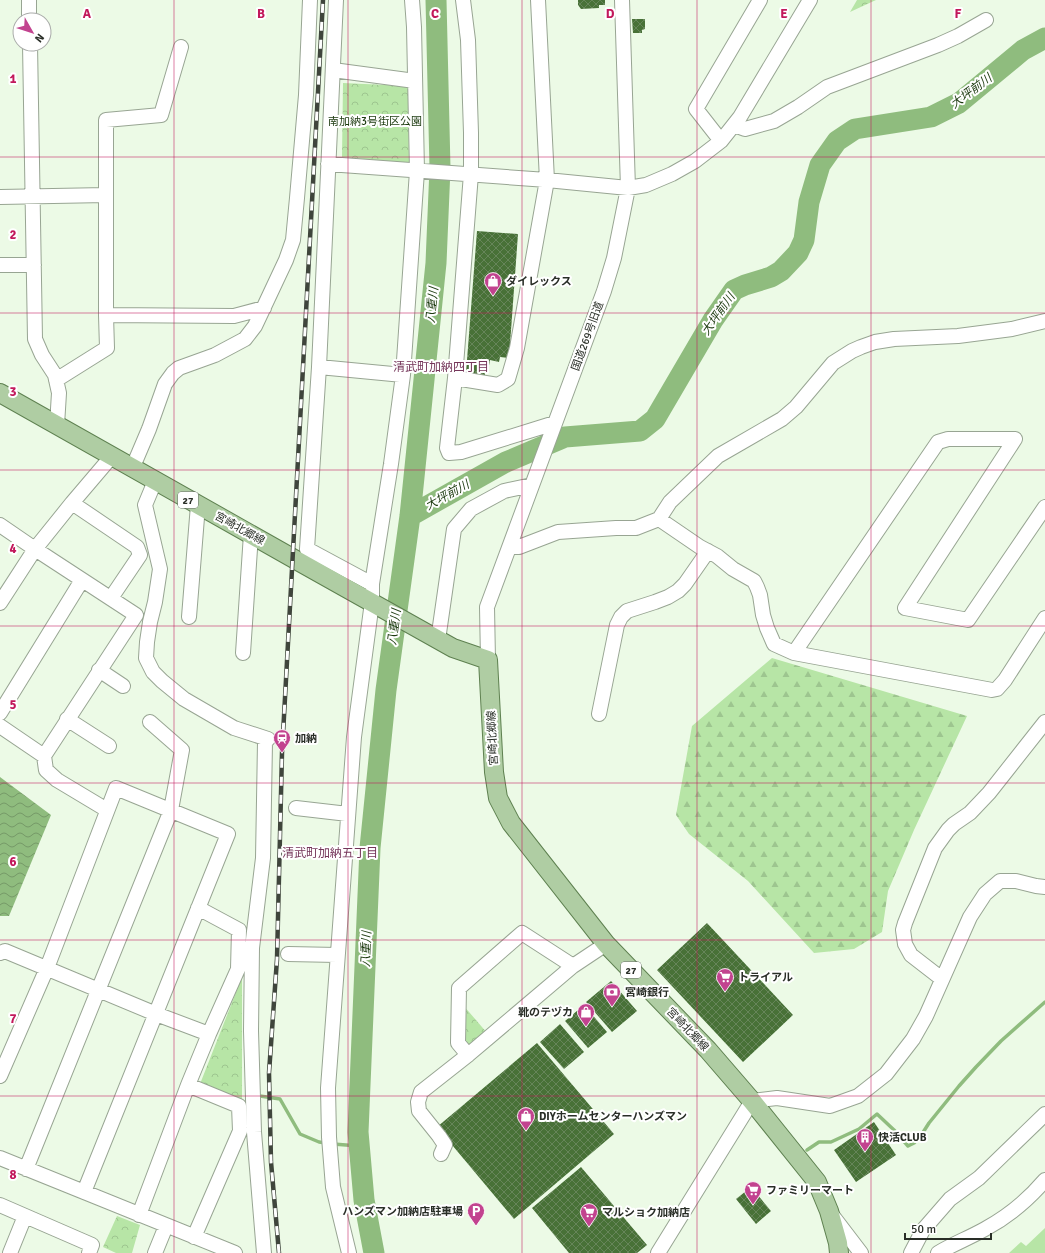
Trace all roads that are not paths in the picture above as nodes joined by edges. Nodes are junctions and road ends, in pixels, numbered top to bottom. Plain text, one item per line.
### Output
1 (29, 0) edge
2 (310, 0) edge
3 (336, 0) edge
4 (412, 0) edge
5 (463, 0) edge
6 (538, 0) edge
7 (622, 0) edge
8 (760, 0) edge
9 (810, 0) edge
10 (29, 12) edge
11 (986, 20) dead end
12 (181, 46) dead end
13 (30, 52) edge
14 (333, 70) junction
15 (415, 81) junction
16 (734, 125) junction
17 (721, 141) junction
18 (328, 164) junction
19 (419, 171) junction
20 (467, 174) junction
21 (547, 180) junction
22 (628, 188) junction
23 (106, 196) junction
24 (0, 197) edge
25 (32, 197) junction
26 (34, 265) junction
27 (0, 266) edge
28 (264, 308) junction
29 (106, 315) junction
30 (1045, 321) edge
31 (319, 367) junction
32 (403, 375) junction
33 (455, 378) junction
34 (56, 380) junction
35 (0, 393) edge
36 (57, 425) junction
37 (554, 428) junction
38 (112, 456) junction
39 (132, 468) junction
40 (155, 481) junction
41 (532, 485) junction
42 (72, 503) junction
43 (198, 505) junction
44 (1045, 506) edge
45 (659, 518) junction
46 (0, 525) edge
47 (251, 534) junction
48 (510, 547) junction
49 (35, 549) junction
50 (708, 551) junction
51 (82, 580) junction
52 (374, 597) junction
53 (110, 598) junction
54 (0, 603) edge
55 (189, 617) dead end
56 (1044, 622) edge
57 (434, 638) junction
58 (243, 653) dead end
59 (794, 653) junction
60 (488, 660) junction
61 (99, 670) junction
62 (123, 686) dead end
63 (0, 713) edge
64 (598, 714) dead end
65 (67, 719) junction
66 (150, 722) dead end
67 (1045, 722) edge
68 (0, 726) edge
69 (109, 746) dead end
70 (44, 756) junction
71 (296, 808) dead end
72 (107, 810) junction
73 (171, 810) junction
74 (348, 814) junction
75 (1045, 887) edge
76 (198, 908) junction
77 (606, 944) junction
78 (0, 954) edge
79 (288, 954) dead end
80 (337, 955) junction
81 (574, 966) junction
82 (47, 968) junction
83 (942, 979) junction
84 (97, 990) junction
85 (156, 1014) junction
86 (209, 1034) junction
87 (468, 1055) junction
88 (0, 1076) edge
89 (188, 1085) junction
90 (752, 1101) junction
91 (1045, 1114) edge
92 (441, 1154) dead end
93 (0, 1158) edge
94 (26, 1169) junction
95 (1045, 1180) edge
96 (84, 1192) junction
97 (0, 1205) edge
98 (829, 1211) junction
99 (139, 1215) junction
100 (25, 1216) junction
101 (166, 1226) junction
102 (194, 1237) junction
103 (229, 1252) edge
104 (10, 1253) edge
105 (89, 1253) edge
106 (155, 1253) edge
107 (264, 1253) edge
108 (349, 1253) edge
109 (658, 1253) edge
110 (839, 1253) edge
111 (861, 1253) edge
112 (911, 1253) edge
113 (938, 1253) edge

1 - 10 street
2 - 28 street
3 - 14 street
4 - 15 street
5 - 20 street
6 - 21 street
7 - 22 street, 国道269号旧道
8 - 17 street
9 - 16 street
11 - 16 street
12 - 23 street
13 - 25 street
14 - 15 street
14 - 18 street
15 - 19 street
16 - 17 street
17 - 22 street
18 - 19 street
18 - 31 street
19 - 20 street
19 - 32 street
20 - 21 street
20 - 33 street
21 - 22 street
21 - 33 street
22 - 37 street, 国道269号旧道
23 - 25 street
23 - 29 street
24 - 25 street
25 - 26 street
26 - 27 street
26 - 34 street
28 - 29 street
28 - 39 street
29 - 34 street
30 - 45 street
31 - 32 street
31 - 52 street
32 - 52 street
33 - 37 street
34 - 36 street
35 - 36 main road, 宮崎北郷線 / 27
36 - 38 main road, 宮崎北郷線 / 27
37 - 41 street, 国道269号旧道
38 - 39 main road, 宮崎北郷線 / 27
38 - 42 street
39 - 40 main road, 宮崎北郷線 / 27
40 - 43 main road, 宮崎北郷線 / 27
40 - 107 street
41 - 48 street, 国道269号旧道
41 - 57 street
42 - 49 street
42 - 53 street
43 - 47 main road, 宮崎北郷線 / 27
43 - 55 street
44 - 59 street
45 - 48 street
45 - 50 street
46 - 49 street
47 - 52 main road, 宮崎北郷線 / 27
47 - 58 street
48 - 60 street, 国道269号旧道
49 - 51 street
49 - 54 street
50 - 59 street
50 - 64 street
51 - 53 street
51 - 63 street
52 - 57 main road, 宮崎北郷線 / 27
52 - 74 street
53 - 61 street
56 - 59 street
57 - 60 main road, 宮崎北郷線 / 27
60 - 77 main road, 宮崎北郷線 / 27
61 - 62 street
61 - 65 street
65 - 69 street
65 - 70 street
66 - 73 street
67 - 83 street
68 - 70 street
70 - 72 street
71 - 74 street
72 - 73 street
72 - 82 street
73 - 76 street
73 - 84 street
74 - 80 street
75 - 83 street
76 - 85 street
76 - 86 street
77 - 81 street
77 - 90 main road, 宮崎北郷線 / 27
78 - 82 street
79 - 80 street
80 - 108 street
81 - 87 street
81 - 87 street
82 - 84 street
82 - 88 street
83 - 90 street
84 - 85 street
84 - 94 street
85 - 86 street
85 - 96 street
86 - 89 street
87 - 92 street
89 - 99 street
89 - 102 street
90 - 98 main road, 宮崎北郷線 / 27
90 - 109 street
91 - 112 street
93 - 94 street
94 - 96 street
95 - 113 street
96 - 99 street
97 - 100 street
98 - 110 main road, 宮崎北郷線 / 27
98 - 111 street
99 - 101 street
100 - 104 street
100 - 105 street
101 - 102 street
101 - 106 street
102 - 103 street

